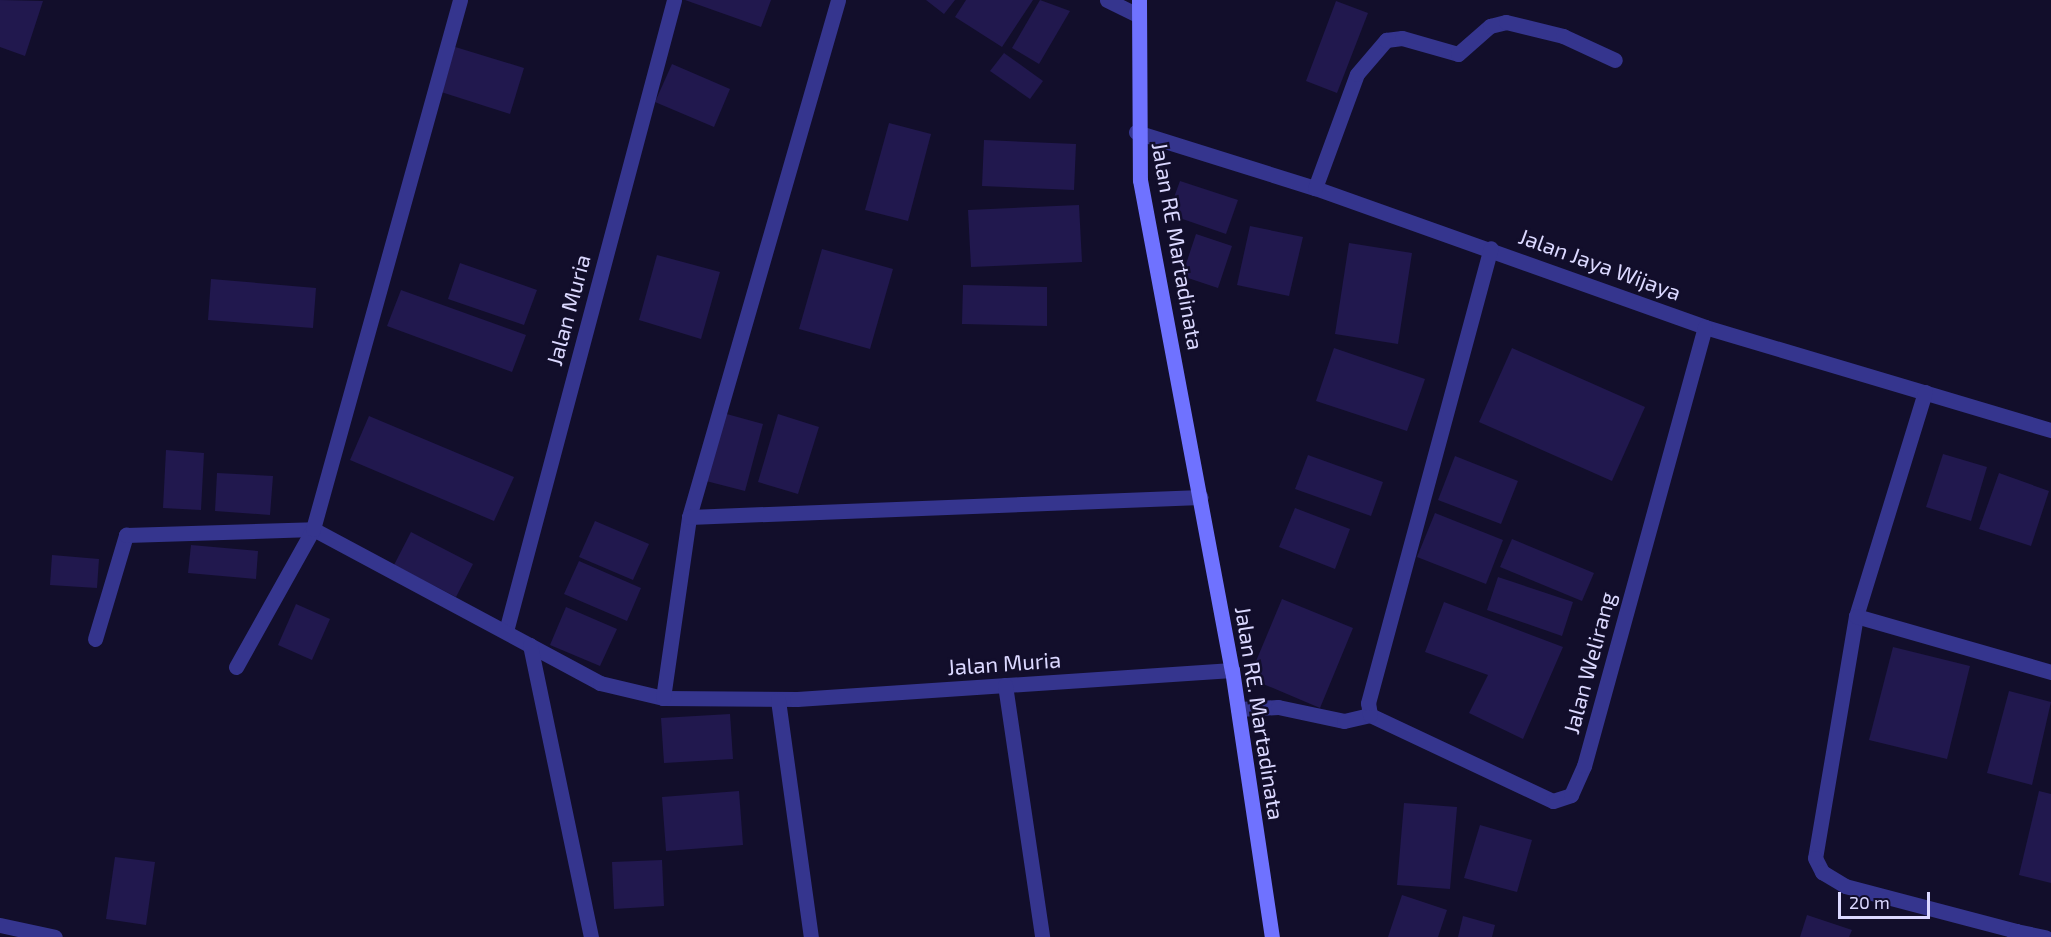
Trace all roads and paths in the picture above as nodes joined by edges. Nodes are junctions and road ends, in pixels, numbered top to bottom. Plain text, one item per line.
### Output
1 (460, 0) edge
2 (674, 0) edge
3 (838, 0) edge
4 (1107, 0) edge
5 (1138, 7) edge
6 (1615, 60) dead end
7 (1136, 132) junction
8 (1315, 188) junction
9 (1491, 248) junction
10 (1705, 327) junction
11 (1925, 392) junction
12 (2051, 430) edge
13 (1201, 497) junction
14 (689, 517) junction
15 (313, 529) junction
16 (1856, 616) junction
17 (506, 631) junction
18 (94, 639) dead end
19 (530, 645) junction
20 (236, 667) dead end
21 (1232, 670) junction
22 (2051, 672) edge
23 (1005, 685) junction
24 (663, 698) junction
25 (778, 700) junction
26 (1238, 708) junction
27 (1370, 715) junction
28 (0, 925) edge
29 (2015, 934) edge
30 (55, 937) edge
31 (591, 937) edge
32 (811, 937) edge
33 (1042, 937) edge
34 (1272, 937) edge
35 (2045, 937) edge

1 - 15 street
2 - 17 street, Jalan Muria
3 - 14 street
4 - 5 street
5 - 7 main road, Jalan RE Martadinata
6 - 8 street
7 - 8 street, Jalan Jaya Wijaya
7 - 13 main road, Jalan RE Martadinata
8 - 9 street, Jalan Jaya Wijaya
9 - 10 street, Jalan Jaya Wijaya
9 - 27 street
10 - 11 street, Jalan Jaya Wijaya
10 - 27 street, Jalan Welirang
11 - 12 street, Jalan Jaya Wijaya
11 - 16 street
13 - 14 street
13 - 21 main road, Jalan RE. Martadinata
14 - 24 street
15 - 17 street, Jalan Muria
15 - 18 street
15 - 20 street
16 - 22 street
16 - 29 street
17 - 19 street, Jalan Muria
19 - 24 street, Jalan Muria
19 - 31 street
21 - 23 street, Jalan Muria
21 - 26 main road, Jalan RE. Martadinata
23 - 25 street, Jalan Muria
23 - 33 street
24 - 25 street, Jalan Muria
25 - 32 street
26 - 27 street
26 - 34 main road, Jalan RE. Martadinata
28 - 30 street
29 - 35 street

